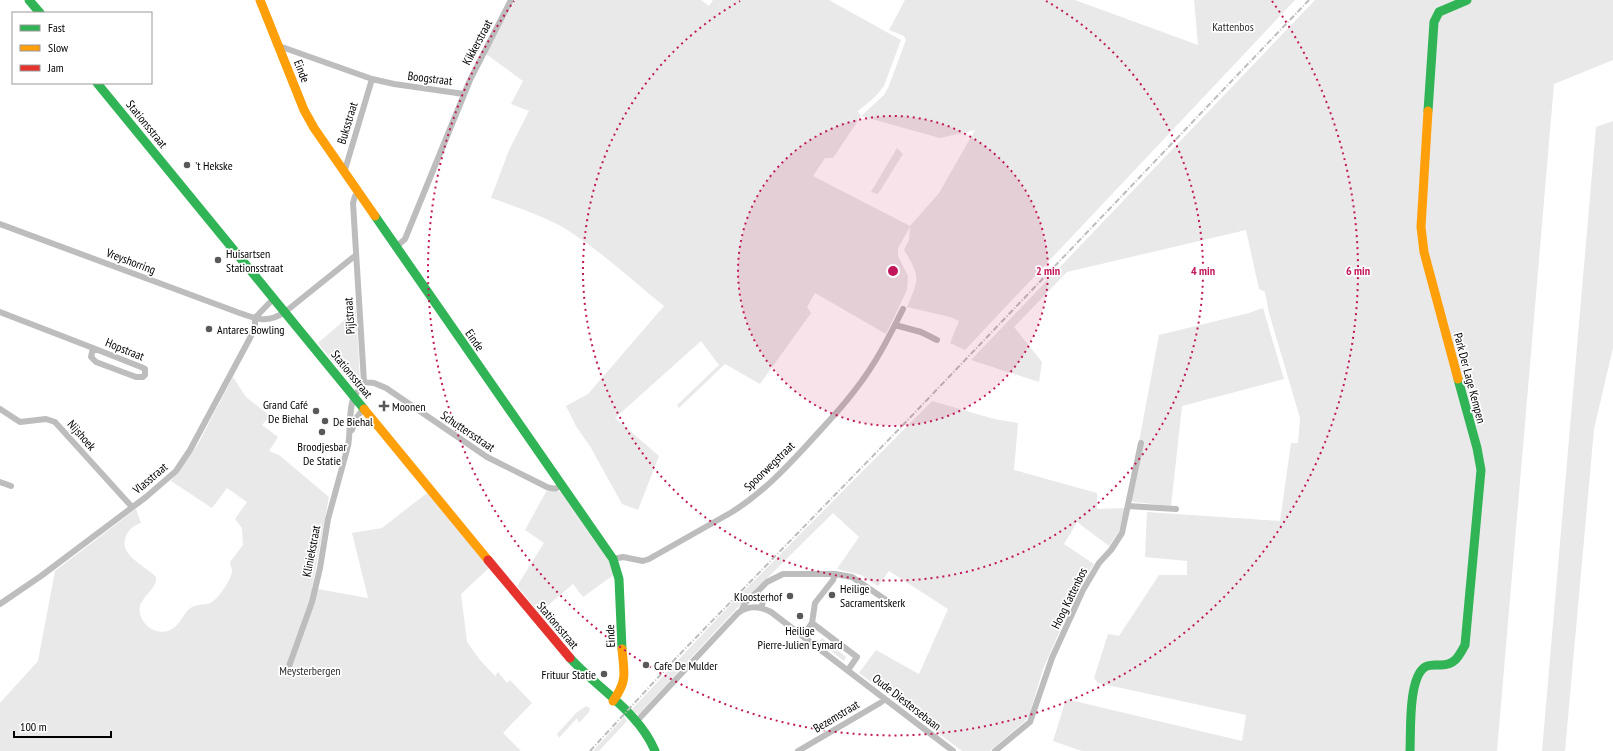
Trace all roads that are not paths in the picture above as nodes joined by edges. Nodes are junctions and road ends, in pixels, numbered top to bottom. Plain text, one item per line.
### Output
1 (29, 0) edge
2 (260, 0) edge
3 (511, 0) edge
4 (1466, 0) edge
5 (39, 12) edge
6 (279, 46) junction
7 (372, 79) junction
8 (98, 84) edge
9 (464, 94) junction
10 (344, 173) junction
11 (358, 194) junction
12 (0, 224) edge
13 (396, 247) junction
14 (356, 255) junction
15 (274, 298) junction
16 (903, 309) dead end
17 (0, 312) edge
18 (285, 312) junction
19 (255, 318) junction
20 (895, 325) junction
21 (937, 340) dead end
22 (93, 348) junction
23 (364, 382) junction
24 (354, 396) junction
25 (364, 408) junction
26 (0, 409) edge
27 (350, 435) junction
28 (1141, 443) dead end
29 (0, 482) edge
30 (561, 484) junction
31 (11, 486) dead end
32 (1128, 506) junction
33 (132, 507) junction
34 (1176, 509) dead end
35 (613, 559) junction
36 (835, 574) junction
37 (757, 592) junction
38 (886, 600) dead end
39 (0, 604) edge
40 (762, 607) junction
41 (741, 611) junction
42 (812, 623) junction
43 (803, 636) junction
44 (288, 669) dead end
45 (848, 670) junction
46 (885, 698) junction
47 (613, 701) junction
48 (636, 722) junction
49 (655, 751) edge
50 (798, 751) edge
51 (953, 751) edge
52 (995, 751) edge
53 (1410, 751) edge

1 - 5 street
2 - 6 street, Einde
3 - 9 street, Kikkerstraat
4 - 53 street, Park Der Lage Kempen
6 - 7 street, Boogstraat
6 - 10 street, Einde
7 - 9 street, Boogstraat
7 - 10 street, Buksstraat
8 - 15 street, Stationsstraat
9 - 13 street, Boogstraat
10 - 11 street, Einde
11 - 13 street, Einde
11 - 14 street, Pijlstraat
12 - 19 street, Vreyshorring
13 - 30 street, Einde
14 - 18 street
14 - 23 street, Pijlstraat
15 - 18 street, Stationsstraat
15 - 19 street
16 - 20 street, Spoorwegstraat
17 - 22 street, Hopstraat
18 - 19 street, Vreyshorring
18 - 24 street, Stationsstraat
19 - 33 street, Vlasstraat
20 - 21 street
20 - 35 street, Spoorwegstraat
22 - 22 street, Hopstraat
23 - 24 street
23 - 30 street, Schuttersstraat
24 - 25 street, Stationsstraat
24 - 27 street, Kliniekstraat
25 - 27 street, Kliniekstraat
25 - 47 street, Stationsstraat
26 - 33 street, Nijshoek
27 - 44 street, Kliniekstraat
28 - 32 street, Hoog Kattenbos
29 - 31 street
30 - 35 street, Einde
32 - 34 street
32 - 52 street, Hoog Kattenbos
33 - 39 street, Vlasstraat
35 - 47 street, Einde
36 - 37 street
36 - 38 street
36 - 42 street
37 - 40 street
37 - 41 street
40 - 41 street
40 - 43 street, Oude Diestersebaan
41 - 48 street
42 - 43 street
42 - 45 street
43 - 45 street, Oude Diestersebaan
45 - 46 street, Oude Diestersebaan
46 - 50 street, Bezemstraat
46 - 51 street, Oude Diestersebaan
47 - 48 street, Stationsstraat
48 - 49 street

